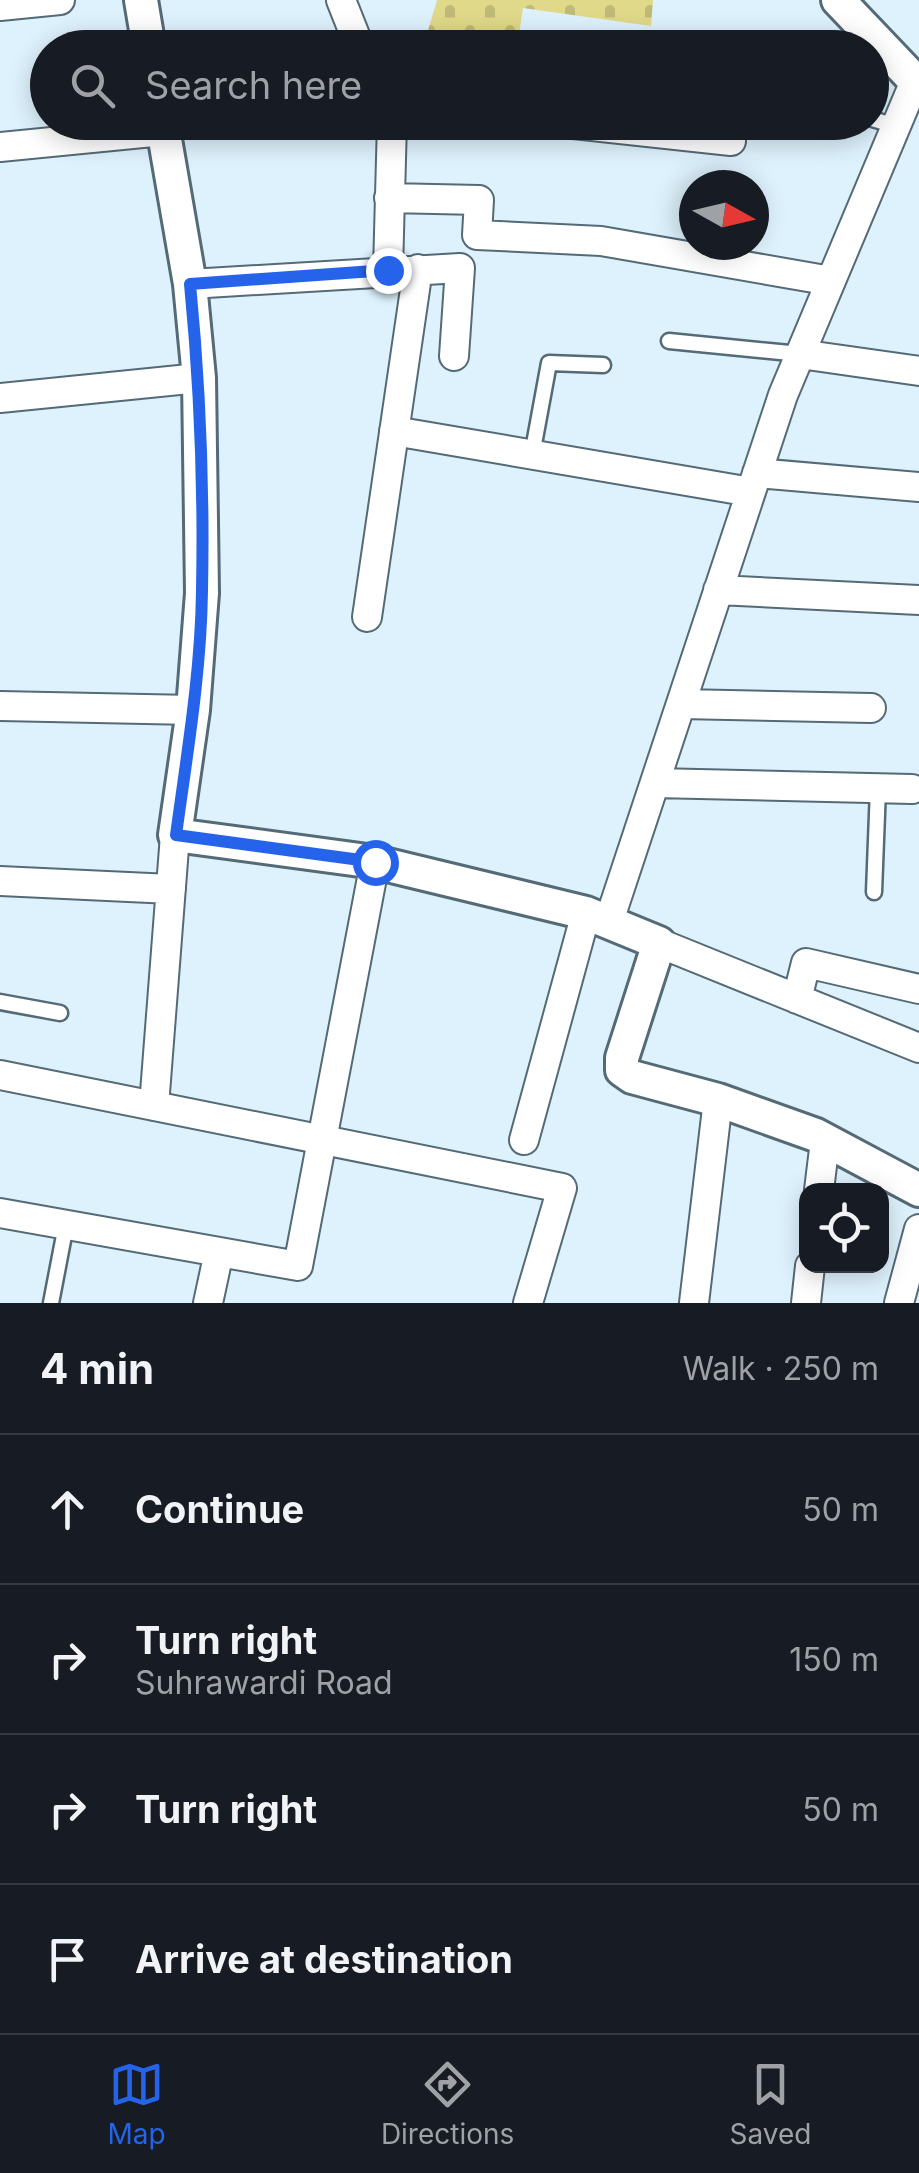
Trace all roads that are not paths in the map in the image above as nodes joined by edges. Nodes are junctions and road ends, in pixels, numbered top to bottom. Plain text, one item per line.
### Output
1 (60, 0) edge
2 (141, 0) edge
3 (341, 0) edge
4 (850, 5) edge
5 (0, 6) edge
6 (146, 30) edge
7 (353, 30) edge
8 (871, 30) edge
9 (889, 50) edge
10 (917, 83) edge
11 (889, 116) edge
12 (57, 140) edge
13 (164, 140) edge
14 (391, 140) edge
15 (721, 140) edge
16 (878, 140) edge
17 (730, 141) dead end
18 (0, 147) edge
19 (389, 198) junction
20 (418, 269) junction
21 (388, 270) junction
22 (831, 281) junction
23 (190, 284) junction
24 (669, 341) dead end
25 (800, 354) junction
26 (454, 356) dead end
27 (603, 365) dead end
28 (919, 371) edge
29 (199, 378) junction
30 (0, 398) edge
31 (394, 431) junction
32 (532, 455) junction
33 (754, 483) junction
34 (919, 487) edge
35 (718, 590) junction
36 (919, 600) edge
37 (367, 617) dead end
38 (681, 704) junction
39 (0, 706) edge
40 (872, 708) dead end
41 (193, 710) junction
42 (655, 783) junction
43 (878, 788) junction
44 (912, 789) dead end
45 (176, 835) junction
46 (375, 862) junction
47 (0, 881) edge
48 (171, 889) junction
49 (874, 892) dead end
50 (598, 917) junction
51 (660, 943) junction
52 (919, 989) edge
53 (797, 1000) junction
54 (0, 1002) edge
55 (60, 1013) dead end
56 (919, 1048) edge
57 (0, 1075) edge
58 (718, 1100) junction
59 (154, 1106) junction
60 (320, 1140) junction
61 (524, 1140) dead end
62 (825, 1141) junction
63 (820, 1183) edge
64 (919, 1190) edge
65 (0, 1213) edge
66 (66, 1225) junction
67 (919, 1229) edge
68 (220, 1252) junction
69 (809, 1273) edge
70 (51, 1303) edge
71 (208, 1303) edge
72 (528, 1303) edge
73 (694, 1303) edge
74 (806, 1303) edge
75 (899, 1303) edge

1 - 5 street
2 - 6 street
3 - 7 street
4 - 8 street
9 - 10 street
10 - 11 street
12 - 18 street
13 - 23 street
14 - 19 street
15 - 17 street
16 - 22 street
19 - 21 street
19 - 22 street
20 - 21 street
20 - 26 street
20 - 31 street
21 - 23 street
22 - 25 street
23 - 29 street
24 - 25 lane
25 - 28 street
25 - 33 street
27 - 32 lane
29 - 30 street
29 - 41 street
31 - 32 street
31 - 37 street
32 - 33 street
33 - 34 street
33 - 35 street
35 - 36 street
35 - 38 street
38 - 40 street
38 - 42 street
39 - 41 street
41 - 45 street
42 - 43 street
42 - 50 street
43 - 44 street
43 - 49 lane
45 - 46 street
45 - 48 street
46 - 50 street
46 - 60 street
47 - 48 street
48 - 59 street
50 - 51 street
50 - 61 street
51 - 53 street
51 - 58 street
52 - 53 street
53 - 56 street
54 - 55 lane
57 - 59 street
58 - 62 street
58 - 73 street
59 - 60 street
60 - 68 street
60 - 72 street
62 - 63 street
62 - 64 street
65 - 66 street
66 - 68 street
66 - 70 lane
67 - 75 street
68 - 71 street
69 - 74 street

